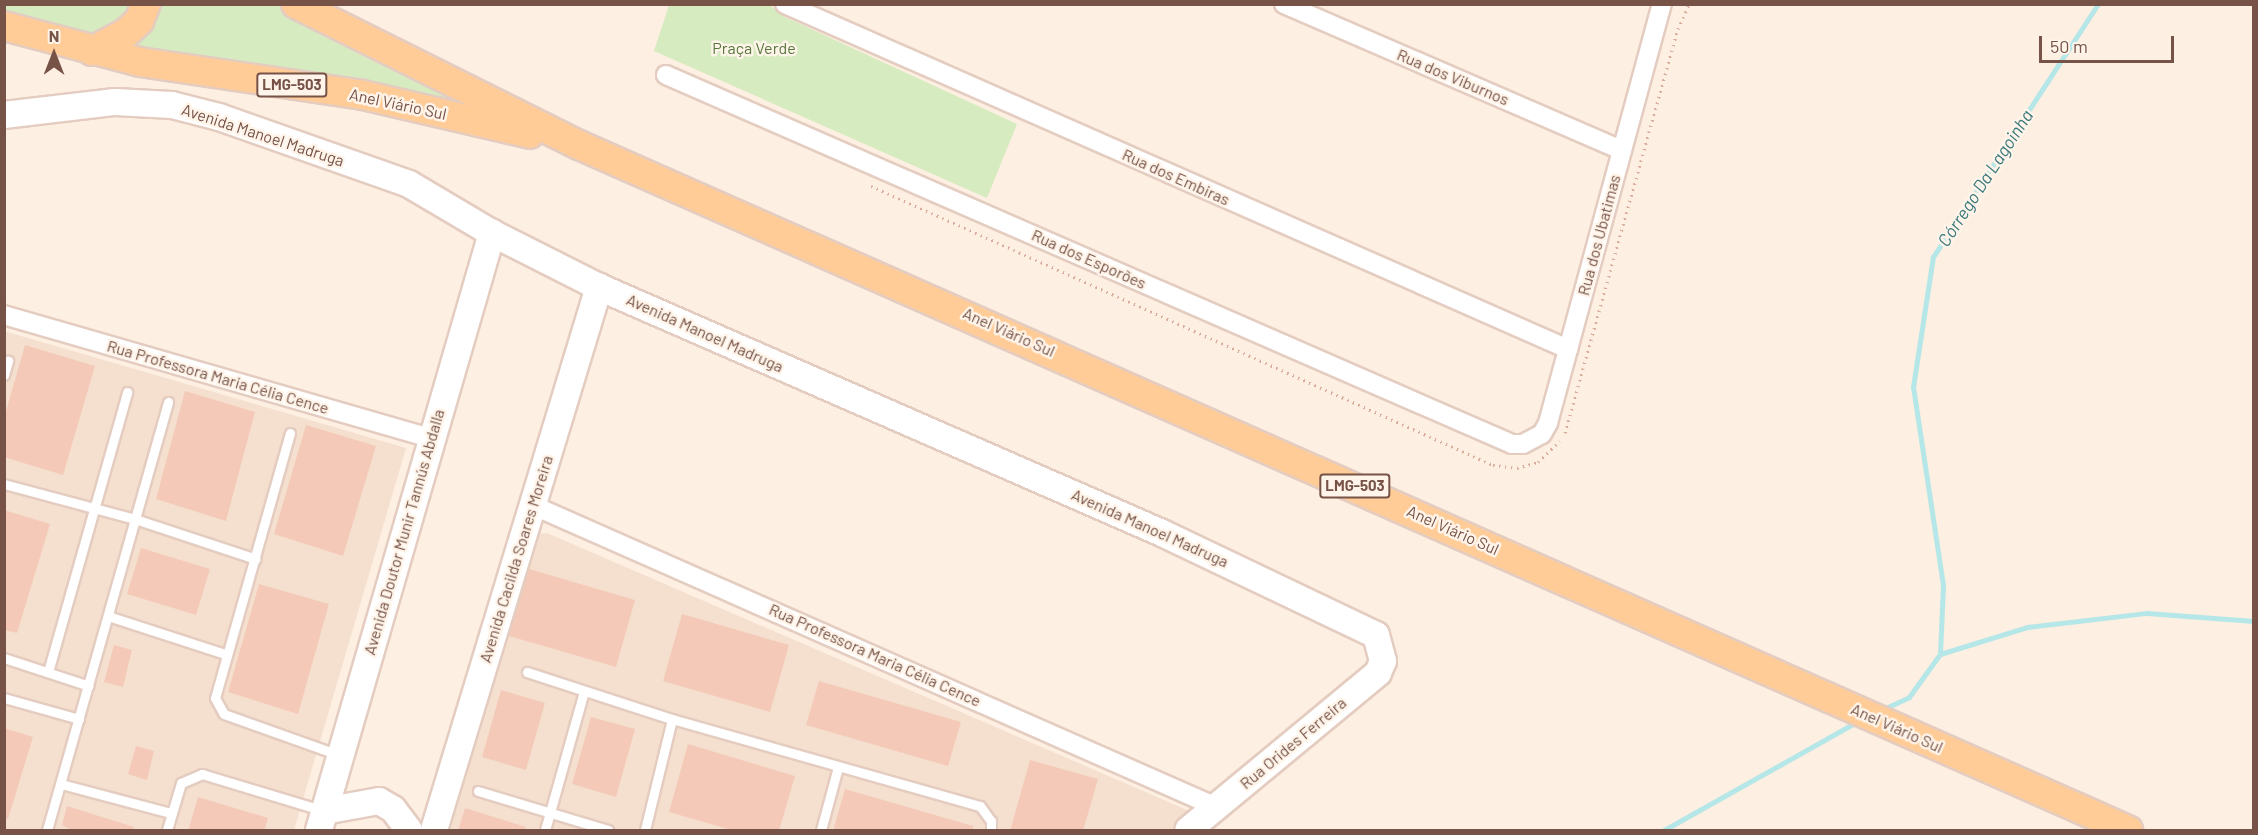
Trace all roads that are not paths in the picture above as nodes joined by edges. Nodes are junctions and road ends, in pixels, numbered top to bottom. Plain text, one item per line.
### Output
1 (146, 4) edge
2 (296, 4) edge
3 (785, 4) edge
4 (1284, 4) edge
5 (1662, 4) edge
6 (4, 26) edge
7 (92, 51) junction
8 (666, 75) dead end
9 (4, 115) edge
10 (579, 145) junction
11 (1622, 150) junction
12 (492, 233) junction
13 (599, 287) junction
14 (4, 315) edge
15 (1568, 350) junction
16 (9, 361) dead end
17 (4, 375) edge
18 (127, 392) dead end
19 (168, 402) dead end
20 (290, 433) dead end
21 (431, 438) junction
22 (1512, 444) joint
23 (4, 484) edge
24 (532, 506) junction
25 (95, 507) junction
26 (135, 519) junction
27 (256, 560) junction
28 (108, 615) junction
29 (1382, 648) joint
30 (225, 654) junction
31 (4, 658) edge
32 (48, 672) junction
33 (527, 672) dead end
34 (88, 686) junction
35 (584, 691) junction
36 (4, 698) edge
37 (79, 719) junction
38 (672, 719) junction
39 (340, 755) junction
40 (838, 767) junction
41 (61, 784) junction
42 (478, 792) dead end
43 (1216, 807) junction
44 (171, 813) junction
45 (550, 813) junction
46 (321, 821) edge
47 (47, 831) edge
48 (167, 831) edge
49 (408, 831) edge
50 (434, 831) edge
51 (545, 831) edge
52 (608, 831) edge
53 (645, 831) edge
54 (821, 831) edge
55 (991, 831) edge
56 (1188, 831) edge
57 (2128, 831) edge

1 - 7 main road
2 - 10 main road, Anel Viário Sul / LMG-503
3 - 15 street, Rua dos Embiras
4 - 11 street, Rua dos Viburnos
5 - 11 street, Rua dos Ubatimas
6 - 7 main road, Anel Viário Sul / LMG-503
7 - 10 main road, Anel Viário Sul / LMG-503
8 - 22 street, Rua dos Esporões
9 - 12 street, Avenida Manoel Madruga
10 - 57 main road, Anel Viário Sul / LMG-503
11 - 15 street, Rua dos Ubatimas
12 - 13 street, Avenida Manoel Madruga
12 - 21 street, Avenida Doutor Munir Tannús Abdalla
13 - 24 street, Avenida Cacilda Soares Moreira
13 - 29 street, Avenida Manoel Madruga
14 - 21 street, Rua Professora Maria Célia Cence
15 - 22 street, Rua dos Ubatimas
16 - 17 lane
18 - 25 lane
19 - 26 lane
20 - 27 lane
21 - 39 street, Avenida Doutor Munir Tannús Abdalla
23 - 25 lane
24 - 43 street, Rua Professora Maria Célia Cence
24 - 50 street, Avenida Cacilda Soares Moreira
25 - 26 lane
25 - 32 lane
26 - 27 lane
26 - 28 lane
27 - 30 lane
28 - 30 lane
28 - 34 lane
29 - 43 street, Rua Orides Ferreira
30 - 39 lane
31 - 32 lane
32 - 34 lane
33 - 35 lane
34 - 37 lane
35 - 38 lane
35 - 45 lane
36 - 37 lane
37 - 41 lane
38 - 40 lane
38 - 53 lane
39 - 46 street, Avenida Doutor Munir Tannús Abdalla
40 - 54 lane
40 - 55 lane
41 - 44 lane
41 - 47 lane
42 - 45 lane
43 - 56 street, Rua Orides Ferreira
44 - 46 lane
44 - 48 lane
45 - 51 lane
45 - 52 lane
46 - 49 street

